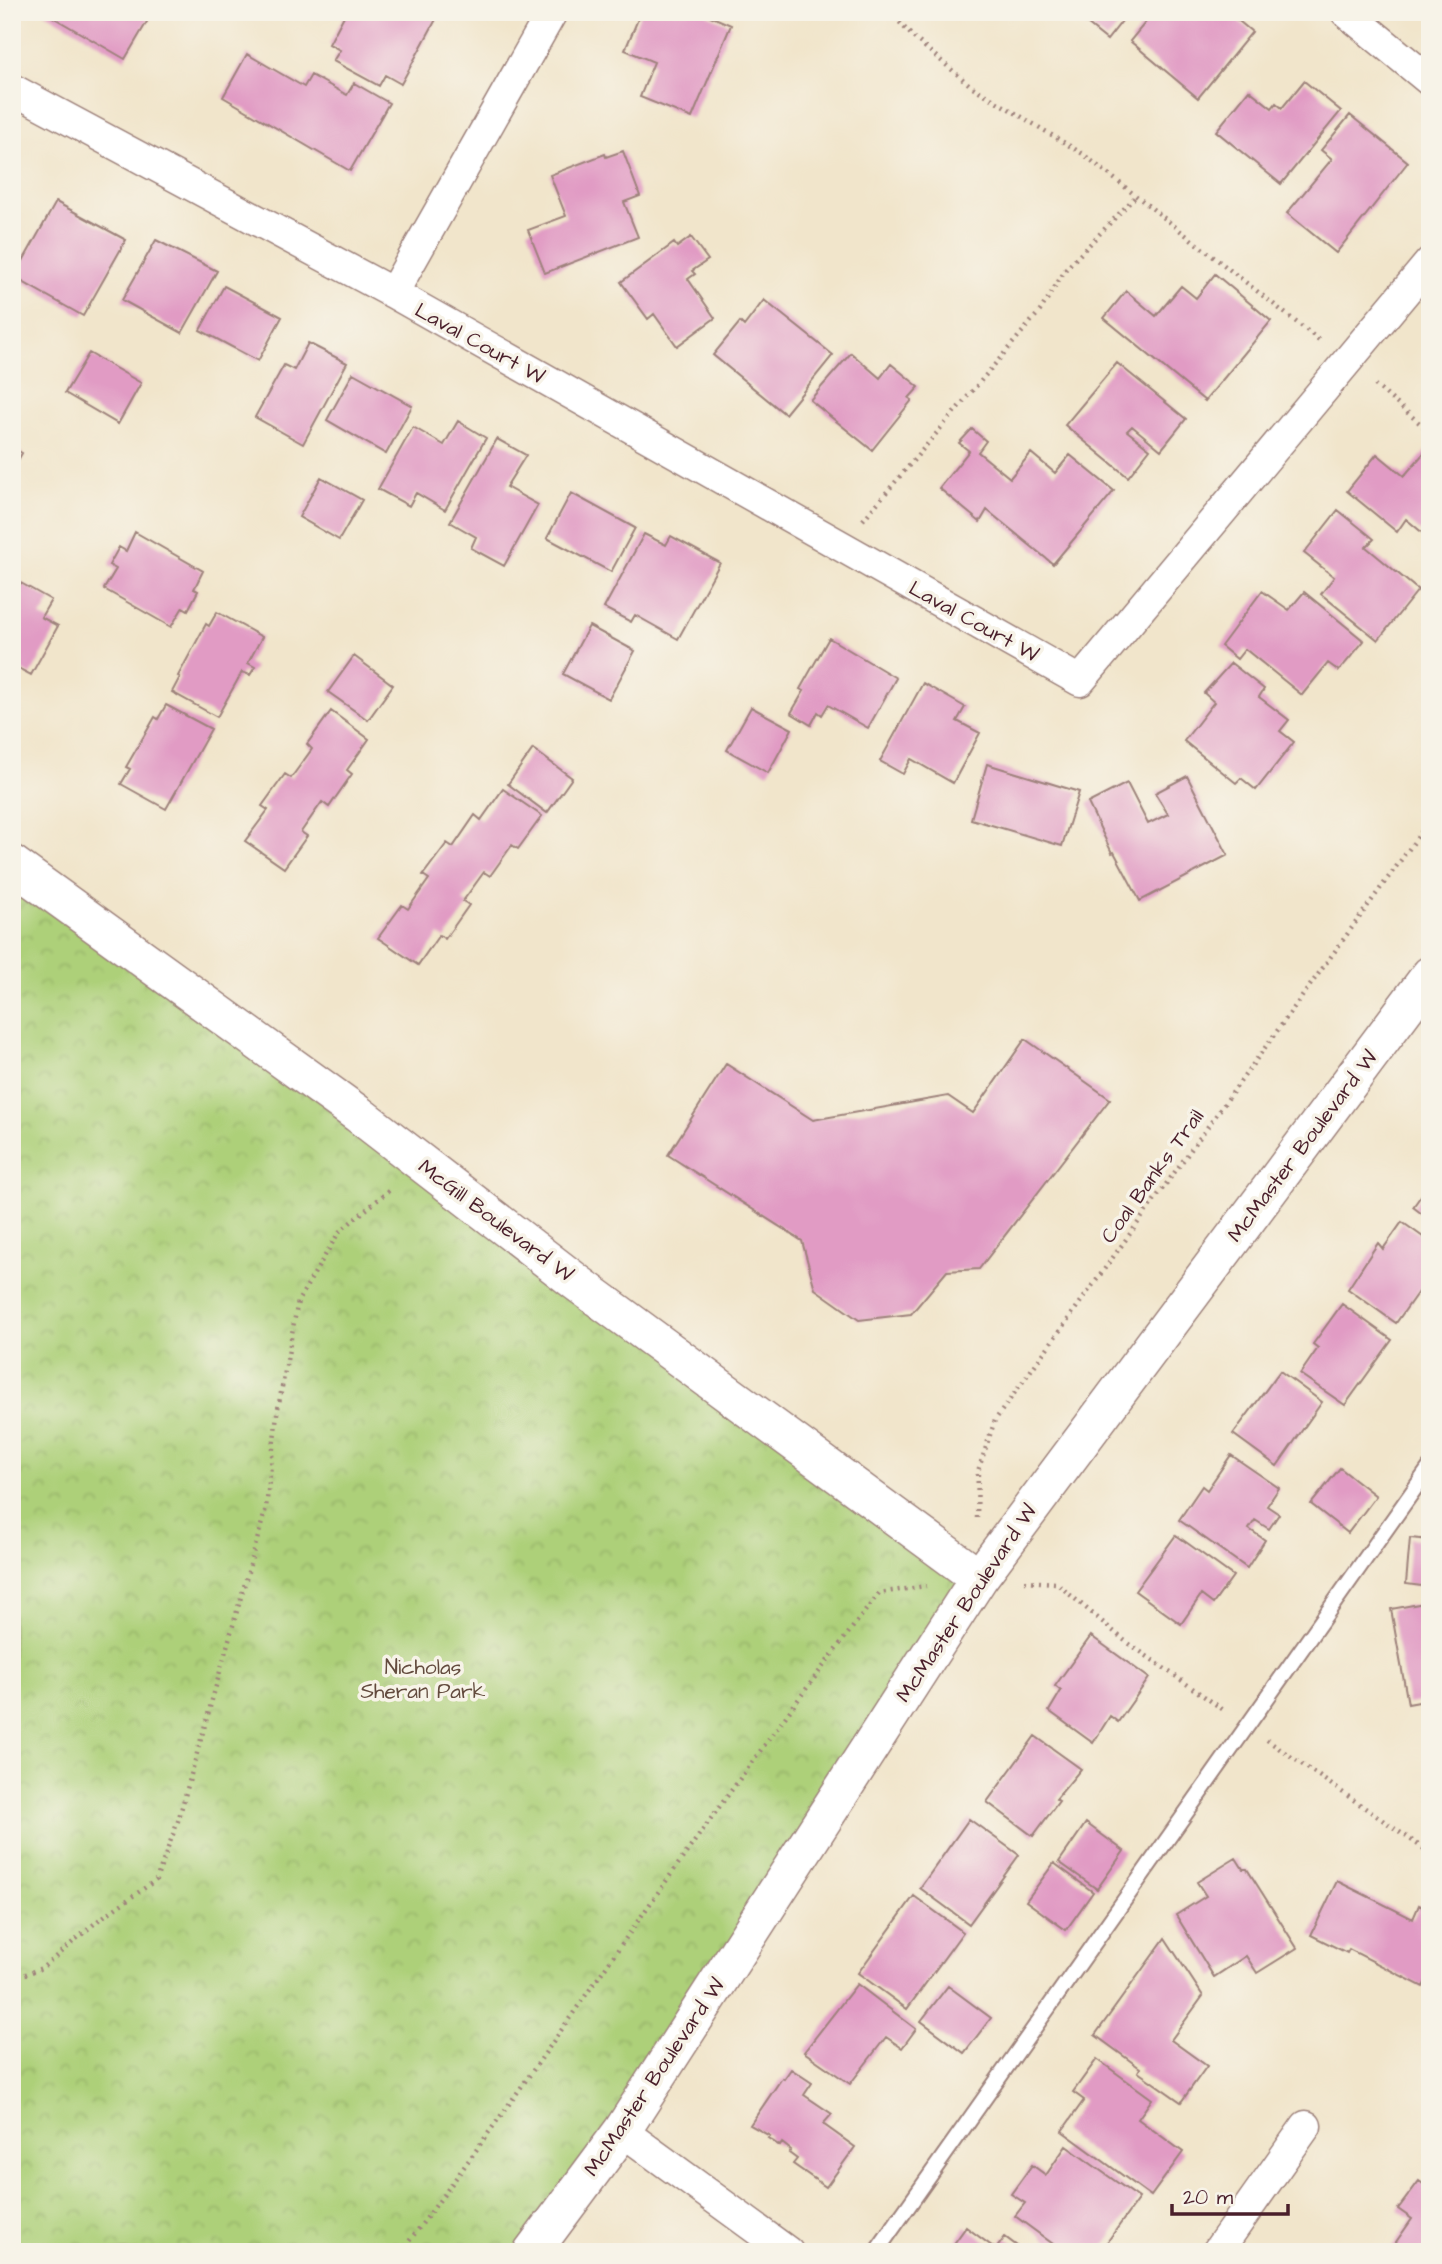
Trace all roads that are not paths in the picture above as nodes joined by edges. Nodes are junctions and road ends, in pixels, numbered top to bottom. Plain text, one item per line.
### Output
1 (552, 12) edge
2 (1346, 12) edge
3 (1430, 81) edge
4 (12, 89) edge
5 (1430, 262) edge
6 (393, 293) junction
7 (12, 864) edge
8 (1430, 975) edge
9 (1430, 1467) edge
10 (979, 1578) junction
11 (1306, 2126) dead end
12 (621, 2131) junction
13 (532, 2252) edge
14 (788, 2252) edge
15 (876, 2252) edge
16 (1217, 2252) edge

1 - 6 street, Laval Court W
2 - 3 street
4 - 6 street, Laval Court W
5 - 6 street, Laval Court W
7 - 10 street, McGill Boulevard W
8 - 10 street, McMaster Boulevard W
9 - 15 lane
10 - 12 street, McMaster Boulevard W
11 - 16 street
12 - 13 street, McMaster Boulevard W
12 - 14 street

